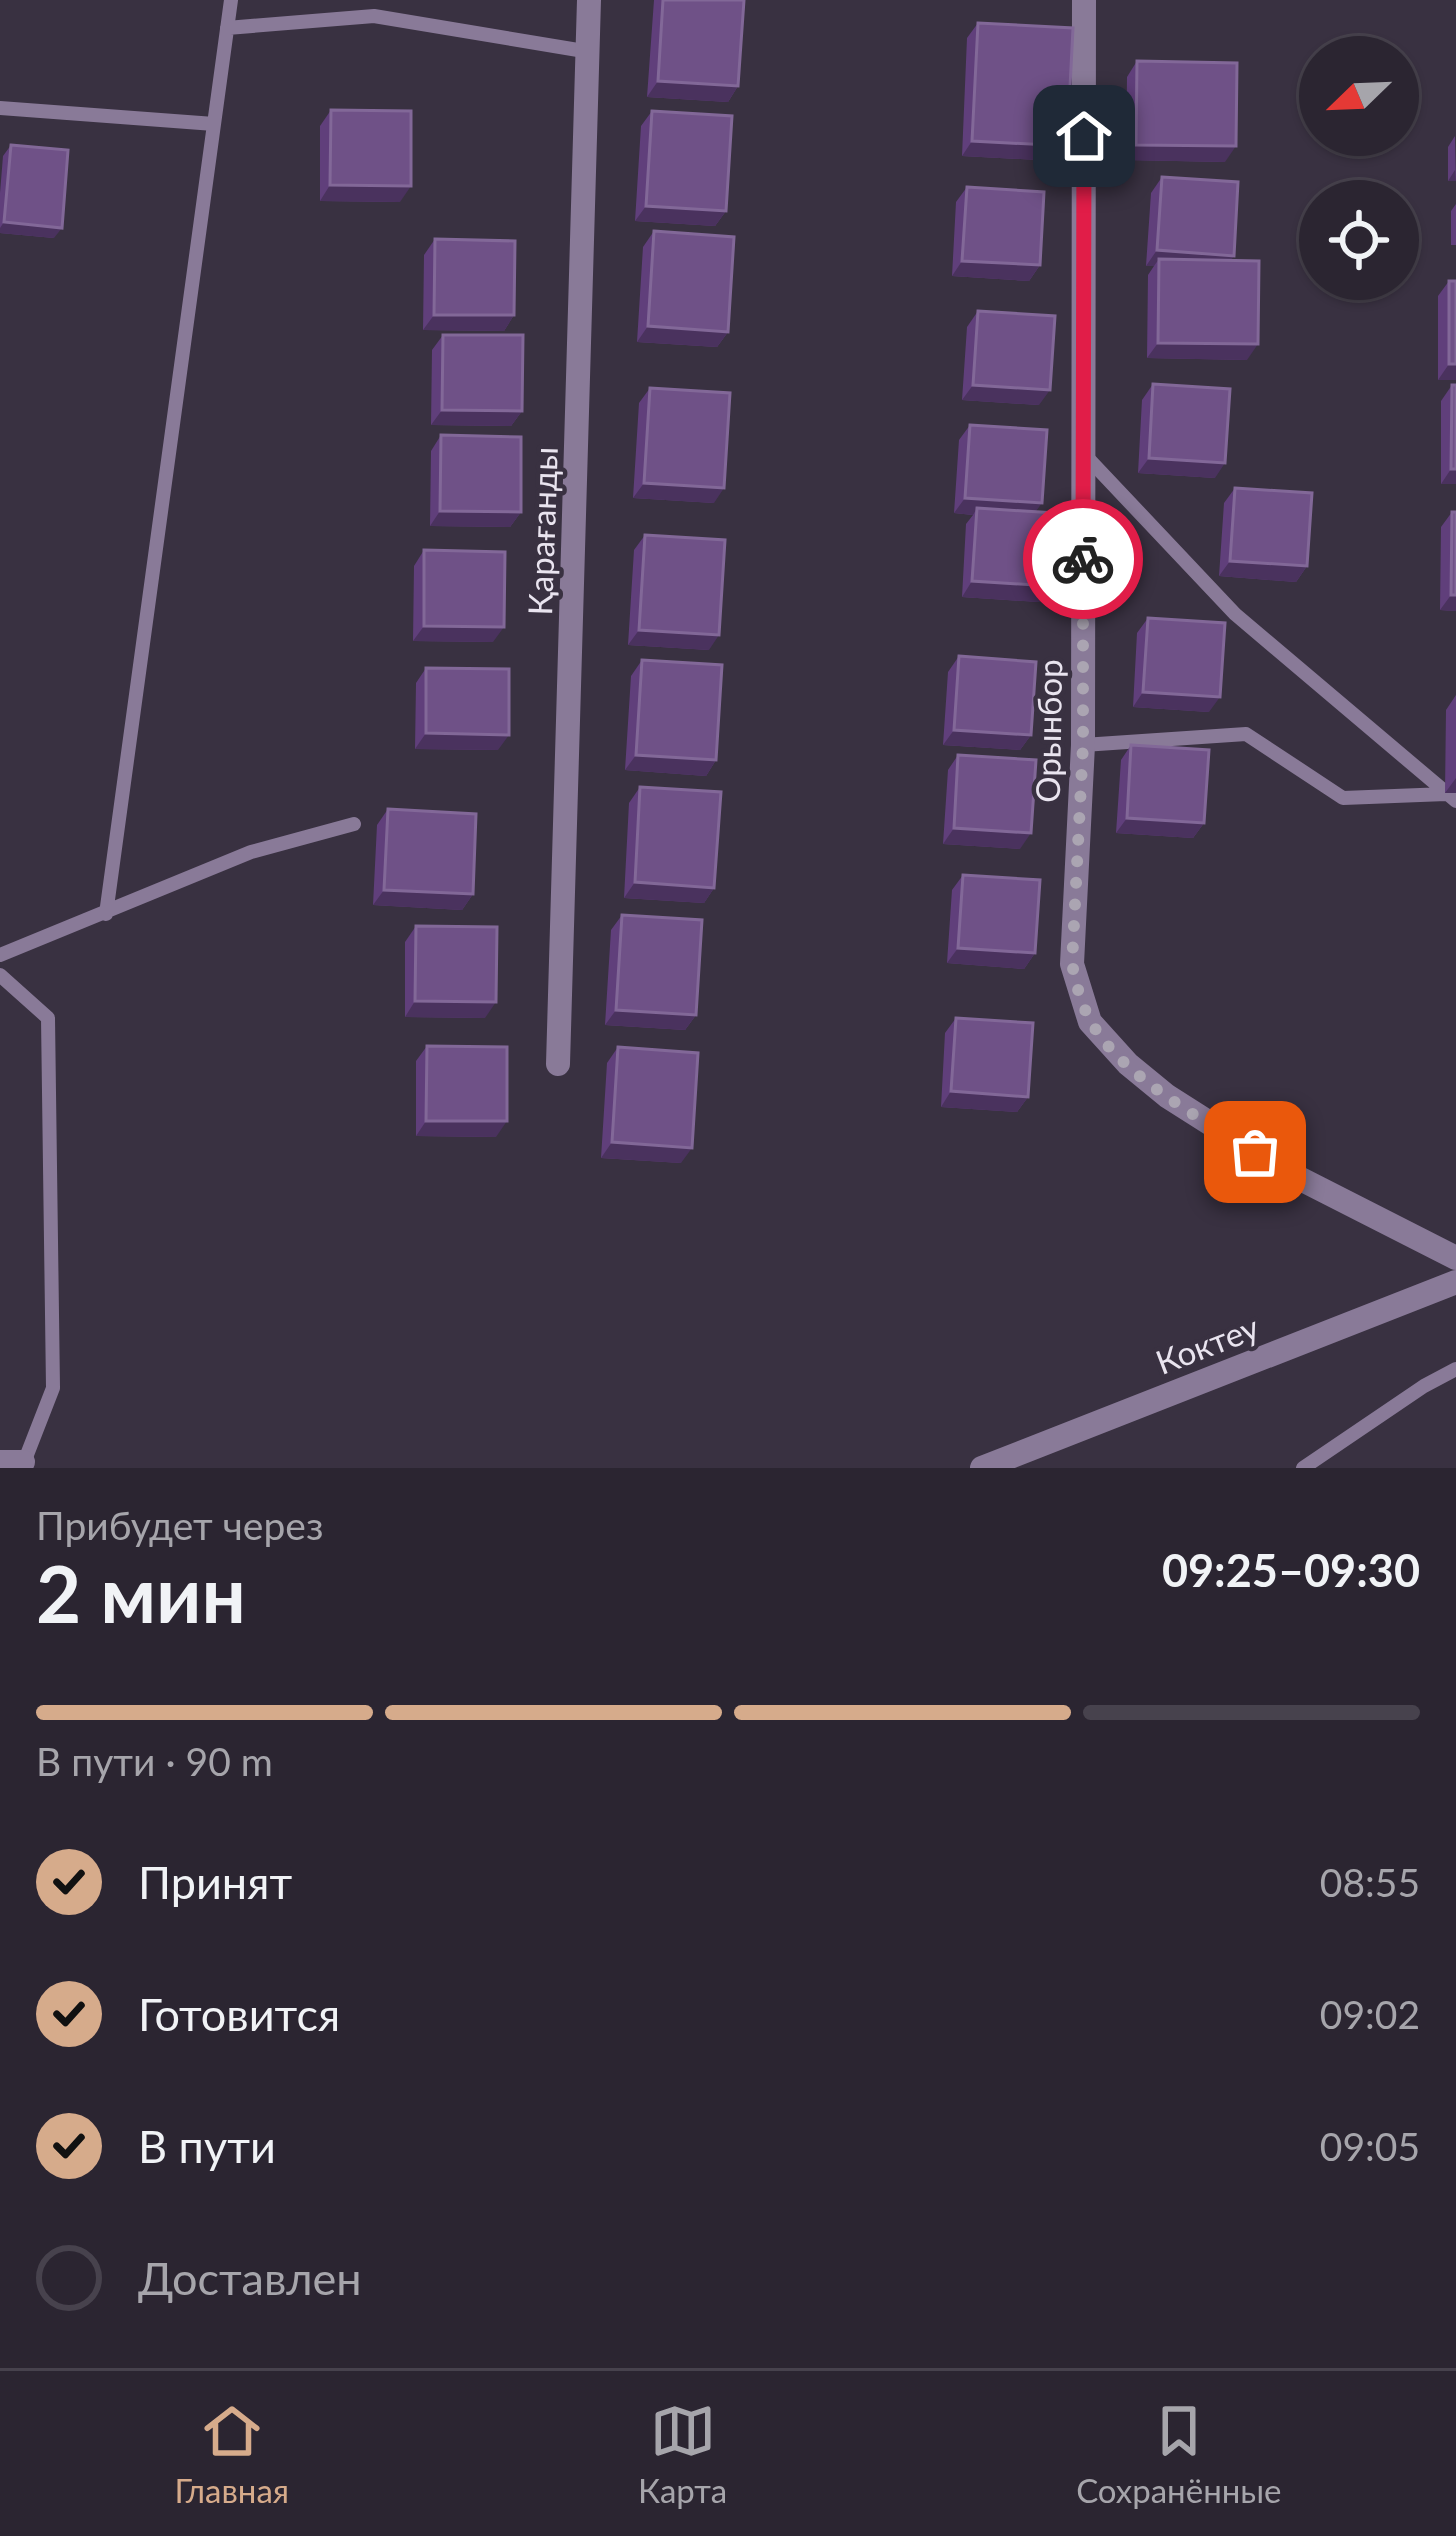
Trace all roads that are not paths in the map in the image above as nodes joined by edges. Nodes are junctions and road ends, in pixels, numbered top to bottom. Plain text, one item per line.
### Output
1 (231, 0) edge
2 (590, 0) edge
3 (1084, 0) edge
4 (227, 28) junction
5 (590, 52) junction
6 (0, 108) edge
7 (214, 124) junction
8 (1083, 453) junction
9 (1083, 745) junction
10 (1451, 798) edge
11 (354, 824) dead end
12 (106, 914) junction
13 (0, 955) edge
14 (0, 975) edge
15 (558, 1064) dead end
16 (1456, 1258) edge
17 (1456, 1282) edge
18 (1456, 1369) edge
19 (16, 1464) edge
20 (982, 1468) edge
21 (1303, 1468) edge

1 - 4 lane
2 - 5 street, Қарағанды
3 - 8 street, Орынбор
4 - 5 lane
4 - 7 lane
5 - 15 street, Қарағанды
6 - 7 lane
7 - 12 lane
8 - 9 street, Орынбор
8 - 10 lane
9 - 10 lane
9 - 16 street, Орынбор
11 - 12 lane
12 - 13 lane
14 - 19 lane
17 - 20 street, Коктеу
18 - 21 lane

